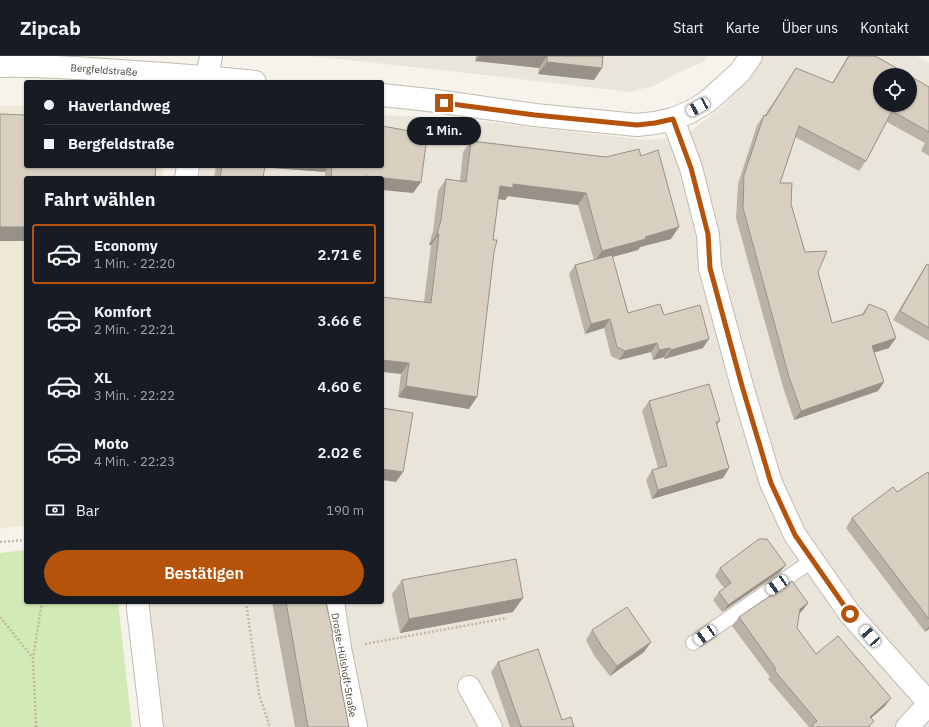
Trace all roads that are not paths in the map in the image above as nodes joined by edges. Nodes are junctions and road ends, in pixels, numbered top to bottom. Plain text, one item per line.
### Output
1 (751, 56) edge
2 (0, 66) edge
3 (208, 72) edge
4 (246, 80) edge
5 (384, 96) edge
6 (673, 119) junction
7 (813, 560) junction
8 (138, 604) edge
9 (333, 604) edge
10 (693, 643) dead end
11 (469, 687) dead end
12 (929, 703) edge
13 (152, 727) edge
14 (356, 727) edge
15 (491, 727) edge
16 (907, 727) edge

1 - 6 street
2 - 3 street, Bergfeldstraße
3 - 4 street, Bergfeldstraße
5 - 6 street
6 - 7 street
7 - 10 lane
7 - 12 street
8 - 13 street
9 - 14 street, Droste-Hülshoff-Straße
11 - 15 street
12 - 16 street

